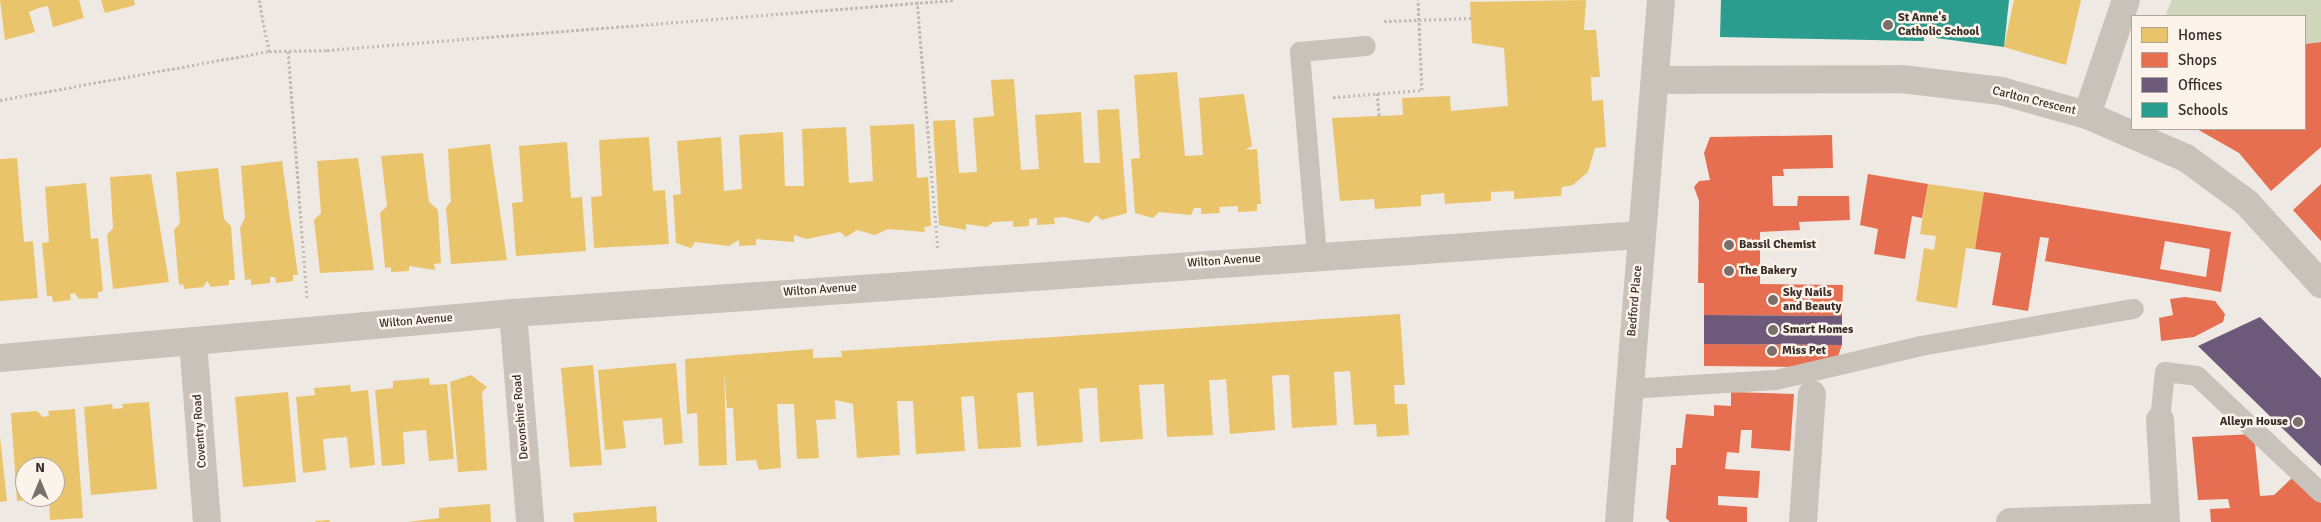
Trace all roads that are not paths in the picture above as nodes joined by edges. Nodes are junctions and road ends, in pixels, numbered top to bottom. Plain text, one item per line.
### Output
1 (1661, 0) edge
2 (2126, 0) edge
3 (1366, 46) road end
4 (1658, 80) junction
5 (2087, 115) junction
6 (1641, 235) junction
7 (1316, 255) junction
8 (2321, 284) edge
9 (2134, 309) dead end
10 (513, 313) junction
11 (193, 340) junction
12 (0, 358) edge
13 (1627, 389) junction
14 (1812, 394) dead end
15 (2160, 420) joint
16 (2321, 493) edge
17 (2166, 520) edge
18 (207, 522) edge
19 (530, 522) edge
20 (1619, 522) edge
21 (1803, 522) edge
22 (2010, 522) edge

1 - 4 street, Bedford Place
2 - 5 street
3 - 7 lane
4 - 5 street, Carlton Crescent
4 - 6 street, Bedford Place
5 - 8 street, Carlton Crescent
6 - 7 street, Wilton Avenue
6 - 13 street, Bedford Place
7 - 10 street, Wilton Avenue
9 - 13 lane
10 - 11 street, Wilton Avenue
10 - 19 street, Devonshire Road
11 - 12 street, Wilton Avenue
11 - 18 street, Coventry Road
13 - 20 street, Bedford Place
14 - 21 street
15 - 16 lane
15 - 17 street
17 - 22 street

